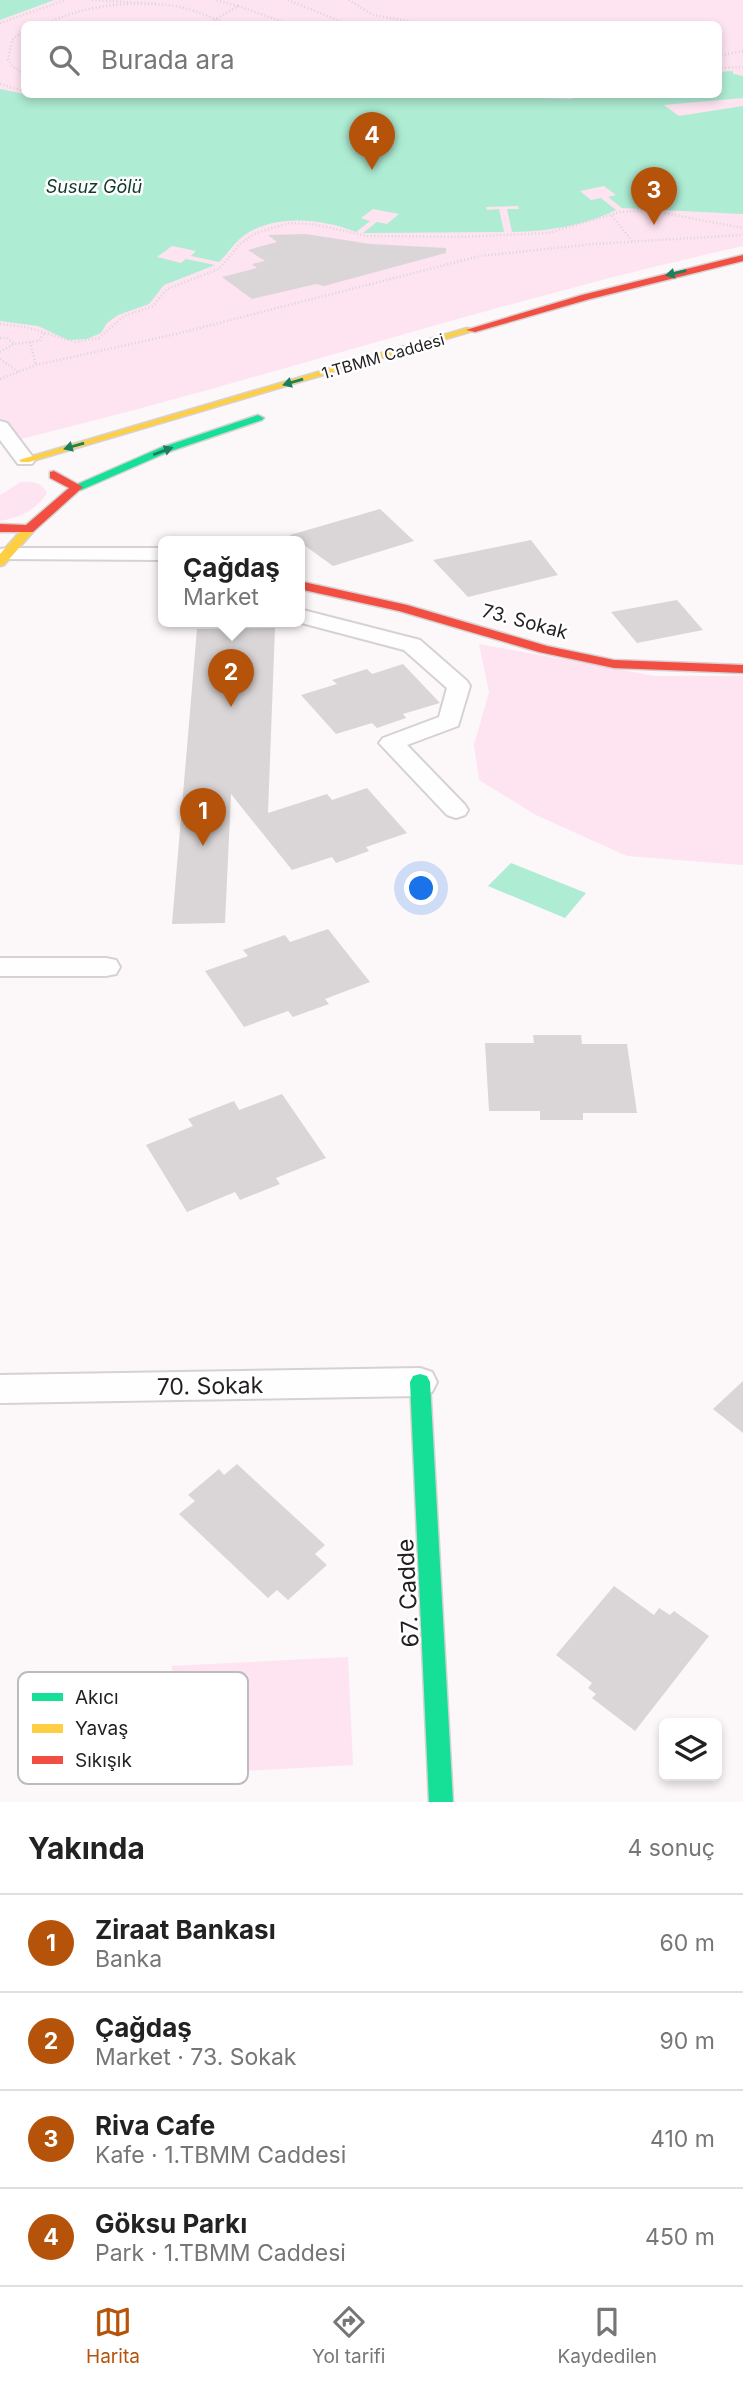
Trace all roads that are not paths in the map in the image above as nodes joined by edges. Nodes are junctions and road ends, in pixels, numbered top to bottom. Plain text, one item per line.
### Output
1 (743, 258) edge
2 (268, 414) dead end
3 (0, 427) edge
4 (19, 462) junction
5 (77, 487) junction
6 (0, 528) edge
7 (29, 529) junction
8 (158, 554) edge
9 (3, 558) edge
10 (305, 586) edge
11 (305, 618) edge
12 (743, 669) edge
13 (456, 810) dead end
14 (0, 967) edge
15 (106, 967) dead end
16 (420, 1382) joint
17 (0, 1389) edge
18 (441, 1802) edge

1 -> 4 main road, 1.TBMM Caddesi
5 -> 2 main road
3 - 4 street
4 - 5 main road
5 - 7 main road
6 - 7 main road
7 - 9 main road
8 - 9 street
10 - 12 main road, 73. Sokak
11 - 13 street
14 - 15 street
16 - 17 street, 70. Sokak
16 - 18 main road, 67. Cadde

